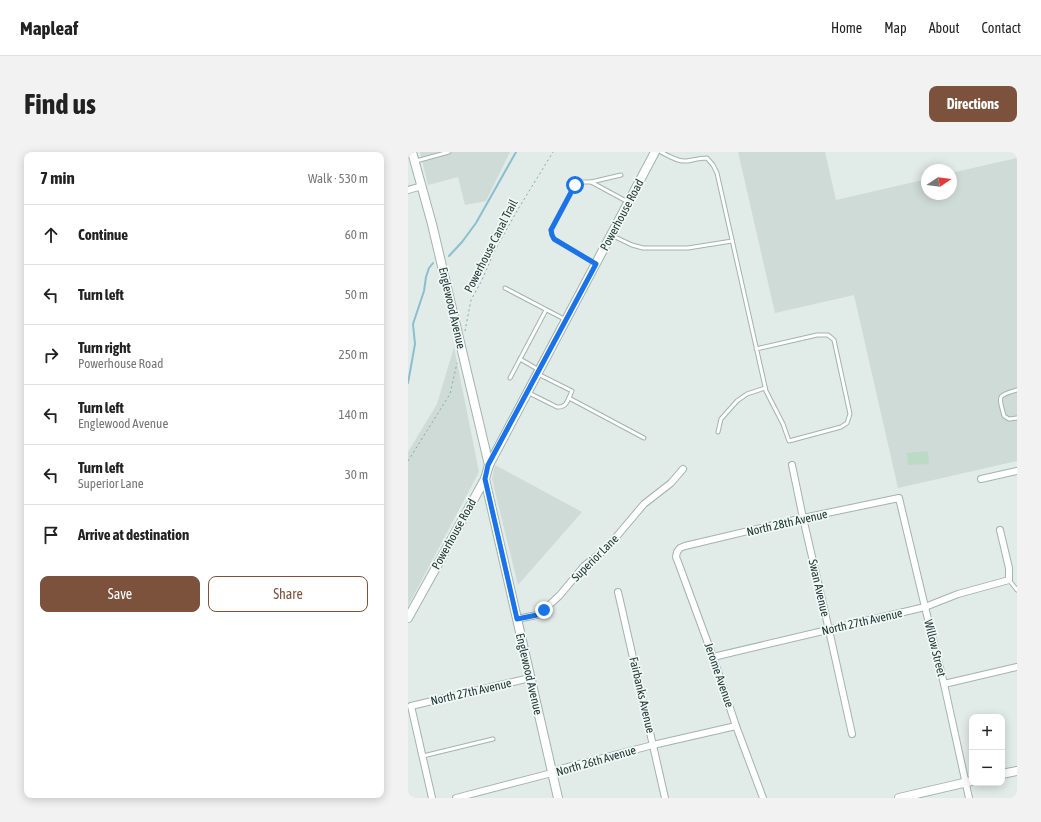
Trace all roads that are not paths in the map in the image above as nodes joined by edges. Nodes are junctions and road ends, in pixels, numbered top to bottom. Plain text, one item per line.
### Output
1 (412, 152) edge
2 (449, 152) edge
3 (655, 152) edge
4 (661, 152) edge
5 (415, 161) junction
6 (621, 176) dead end
7 (591, 182) junction
8 (422, 186) junction
9 (408, 190) edge
10 (629, 202) junction
11 (611, 235) junction
12 (732, 241) junction
13 (596, 264) junction
14 (505, 288) dead end
15 (546, 310) junction
16 (566, 320) junction
17 (756, 348) junction
18 (520, 360) junction
19 (538, 372) junction
20 (510, 378) dead end
21 (765, 388) junction
22 (1017, 390) edge
23 (527, 392) junction
24 (569, 398) junction
25 (1017, 418) edge
26 (718, 432) dead end
27 (644, 438) dead end
28 (488, 465) junction
29 (792, 465) dead end
30 (683, 469) dead end
31 (1017, 471) edge
32 (485, 479) junction
33 (981, 479) dead end
34 (899, 498) joint
35 (803, 518) junction
36 (1000, 530) dead end
37 (677, 552) joint
38 (1009, 580) junction
39 (1017, 590) edge
40 (618, 592) dead end
41 (925, 607) junction
42 (408, 618) edge
43 (517, 619) junction
44 (829, 630) junction
45 (713, 656) junction
46 (1017, 667) edge
47 (530, 678) junction
48 (944, 684) junction
49 (736, 726) junction
50 (852, 734) dead end
51 (493, 739) dead end
52 (653, 745) junction
53 (423, 756) junction
54 (1017, 771) edge
55 (552, 773) junction
56 (1005, 773) edge
57 (969, 782) edge
58 (969, 786) edge
59 (432, 798) edge
60 (456, 798) edge
61 (558, 798) edge
62 (666, 798) edge
63 (763, 798) edge
64 (899, 798) edge
65 (969, 798) edge

1 - 5 street, Englewood Avenue
2 - 5 lane
3 - 10 street, Powerhouse Road
4 - 12 lane
5 - 8 street, Englewood Avenue
6 - 7 lane
7 - 10 lane
7 - 13 lane
8 - 9 street
8 - 28 street, Englewood Avenue
10 - 11 street, Powerhouse Road
11 - 12 lane
11 - 13 street, Powerhouse Road
12 - 17 lane
13 - 16 street, Powerhouse Road
14 - 15 lane
15 - 16 lane
15 - 18 lane
16 - 19 street, Powerhouse Road
17 - 21 lane
17 - 21 lane
18 - 19 lane
18 - 20 lane
19 - 23 street, Powerhouse Road
19 - 24 lane
21 - 26 lane
22 - 25 lane
23 - 24 lane
23 - 28 street, Powerhouse Road
24 - 27 lane
28 - 32 street, Powerhouse Road
29 - 35 street, Swan Avenue
30 - 43 street, Superior Lane
31 - 33 street
32 - 42 street, Powerhouse Road
32 - 43 street, Englewood Avenue
34 - 35 street, North 28th Avenue
34 - 41 street, Willow Street
35 - 37 street, North 28th Avenue
35 - 44 street, Swan Avenue
36 - 38 street
37 - 45 street, Jerome Avenue
38 - 39 lane
38 - 41 street, North 27th Avenue
40 - 52 street, Fairbanks Avenue
41 - 44 street, North 27th Avenue
41 - 48 street, Willow Street
43 - 47 street, Englewood Avenue
44 - 45 street, North 27th Avenue
44 - 50 street, Swan Avenue
45 - 49 street, Jerome Avenue
46 - 48 street
47 - 53 street, North 27th Avenue
47 - 55 street, Englewood Avenue
48 - 57 street, Willow Street
49 - 52 street, North 26th Avenue
49 - 63 street, Jerome Avenue
51 - 53 lane
52 - 55 street, North 26th Avenue
52 - 62 street, Fairbanks Avenue
53 - 59 street
54 - 56 street
55 - 60 street, North 26th Avenue
55 - 61 street, Englewood Avenue
57 - 64 street
58 - 65 street, Willow Street

